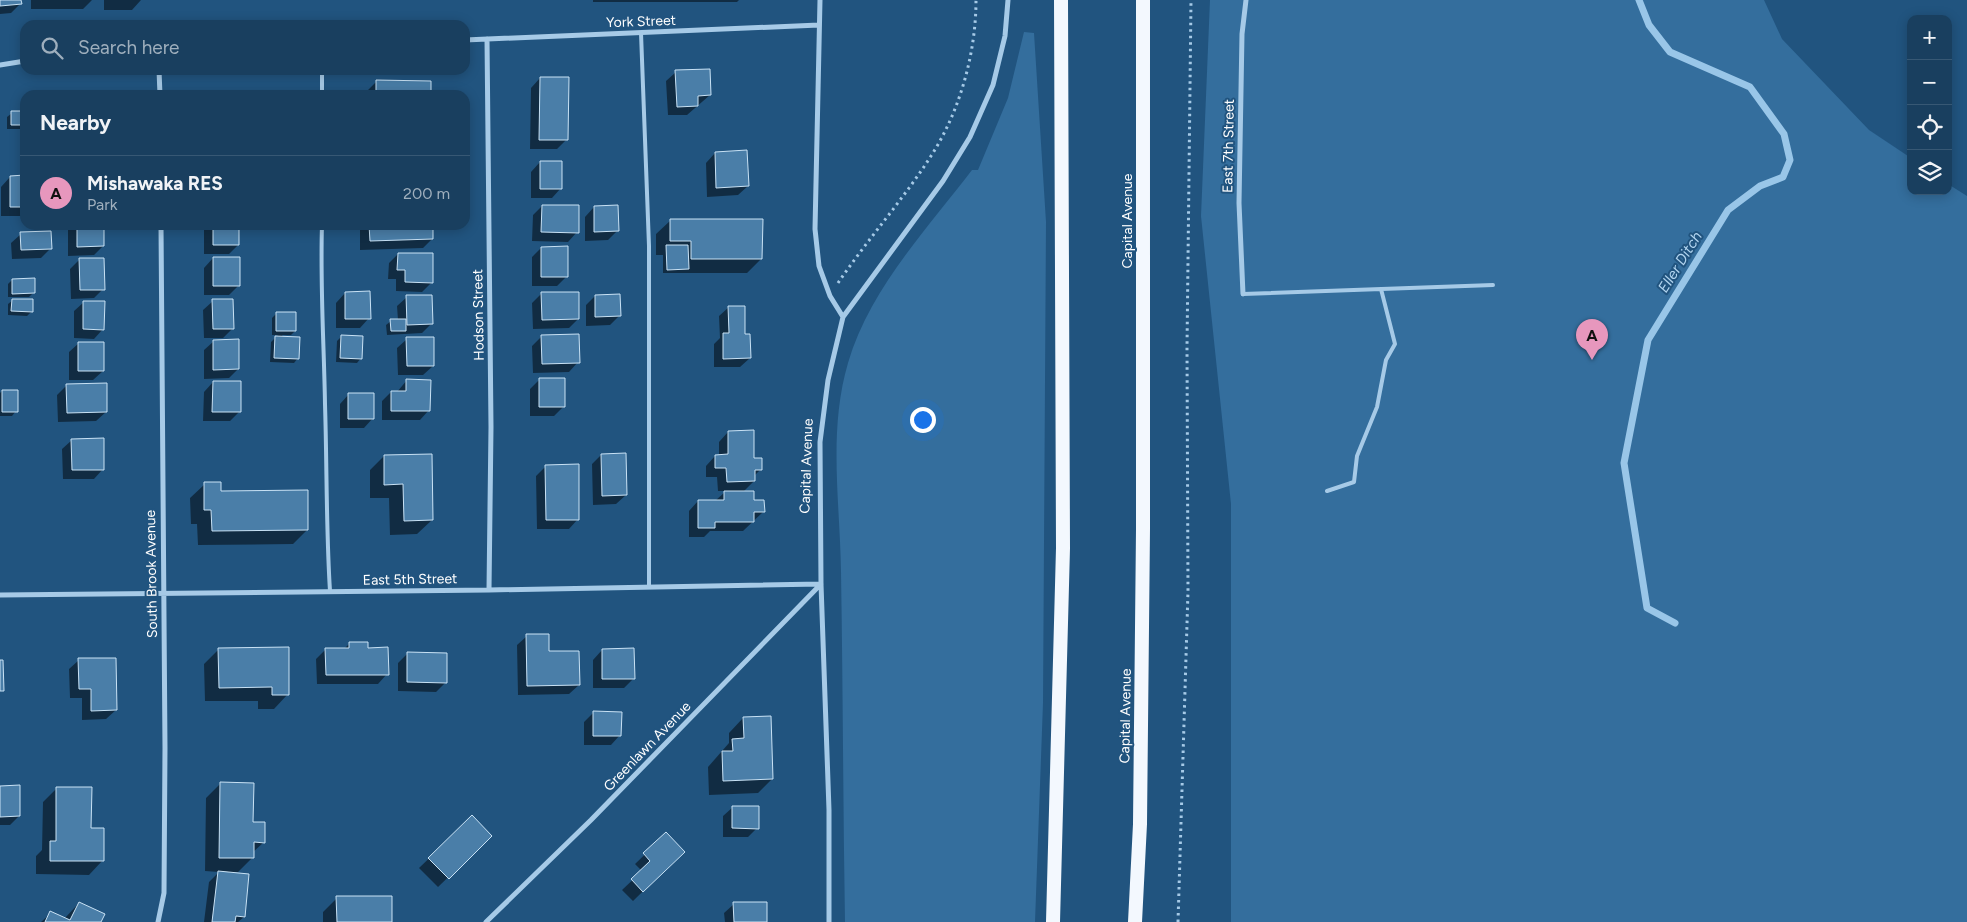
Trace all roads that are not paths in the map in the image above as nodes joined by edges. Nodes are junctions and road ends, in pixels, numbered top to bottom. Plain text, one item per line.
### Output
1 (820, 0) edge
2 (1008, 0) edge
3 (1061, 0) edge
4 (1143, 0) edge
5 (1246, 0) edge
6 (819, 25) junction
7 (641, 33) junction
8 (487, 39) junction
9 (470, 40) edge
10 (20, 62) edge
11 (0, 65) edge
12 (159, 75) edge
13 (322, 75) edge
14 (160, 90) edge
15 (322, 90) edge
16 (161, 230) edge
17 (322, 230) edge
18 (1493, 285) dead end
19 (1381, 289) junction
20 (1243, 294) joint
21 (844, 317) junction
22 (1327, 491) dead end
23 (821, 584) junction
24 (649, 587) junction
25 (489, 590) junction
26 (330, 591) junction
27 (162, 593) junction
28 (0, 595) edge
29 (158, 922) edge
30 (486, 922) edge
31 (829, 922) edge
32 (1052, 922) edge
33 (1135, 922) edge

1 - 6 street
2 - 21 street, Capital Avenue
3 - 32 highway
4 - 33 highway, Capital Avenue
5 - 20 street, East 7th Street
6 - 7 street, York Street
6 - 21 street
7 - 8 street, York Street
7 - 24 lane
8 - 9 street, York Street
8 - 25 street, Hodson Street
10 - 11 street
12 - 14 street
13 - 15 lane
16 - 27 street, South Brook Avenue
17 - 26 lane
18 - 19 lane
19 - 20 lane
19 - 22 lane
21 - 23 street, Capital Avenue
23 - 24 street, East 5th Street
23 - 30 street, Greenlawn Avenue
23 - 31 street, Capital Avenue
24 - 25 street, East 5th Street
25 - 26 street, East 5th Street
26 - 27 street, East 5th Street
27 - 28 street, East 5th Street
27 - 29 street, South Brook Avenue

